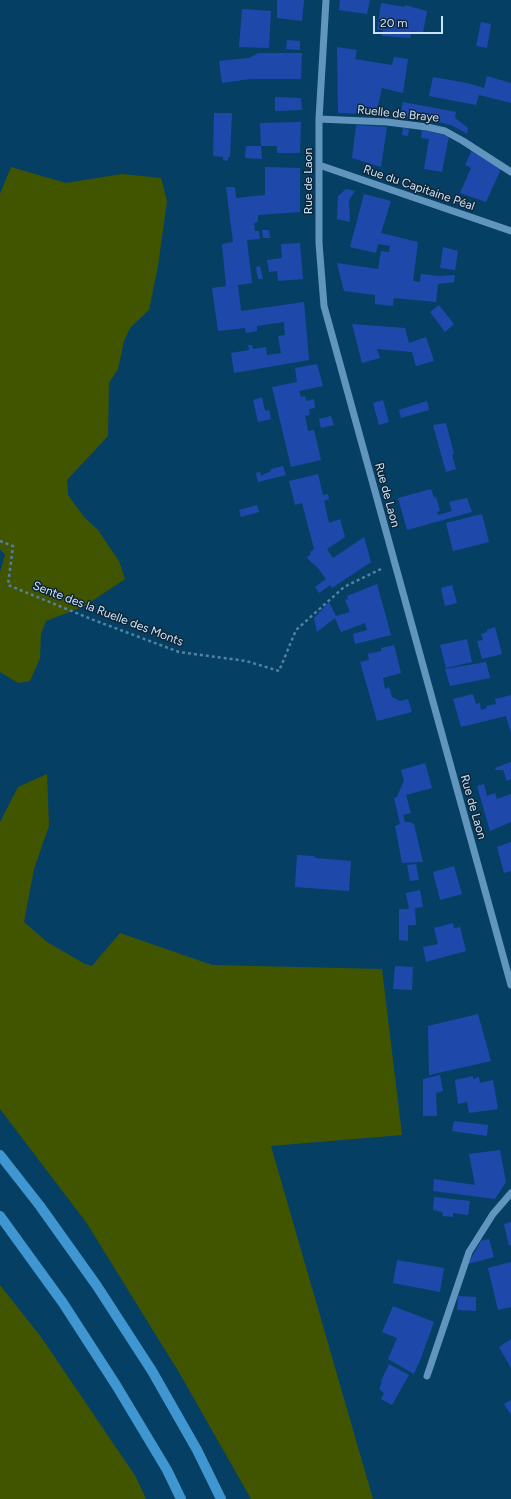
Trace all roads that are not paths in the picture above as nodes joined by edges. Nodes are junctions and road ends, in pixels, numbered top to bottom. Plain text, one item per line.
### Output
1 (326, 0) edge
2 (319, 119) junction
3 (319, 165) junction
4 (511, 172) edge
5 (511, 231) edge
6 (511, 985) edge
7 (0, 1155) edge
8 (511, 1193) edge
9 (0, 1216) edge
10 (427, 1376) dead end
11 (181, 1499) edge
12 (221, 1499) edge

1 - 2 street, Rue de Laon
2 - 3 street, Rue de Laon
2 - 4 street, Ruelle de Braye
3 - 5 street, Rue du Capitaine Péal
3 - 6 street, Rue de Laon
7 - 12 main road
8 - 10 street
9 - 11 main road

